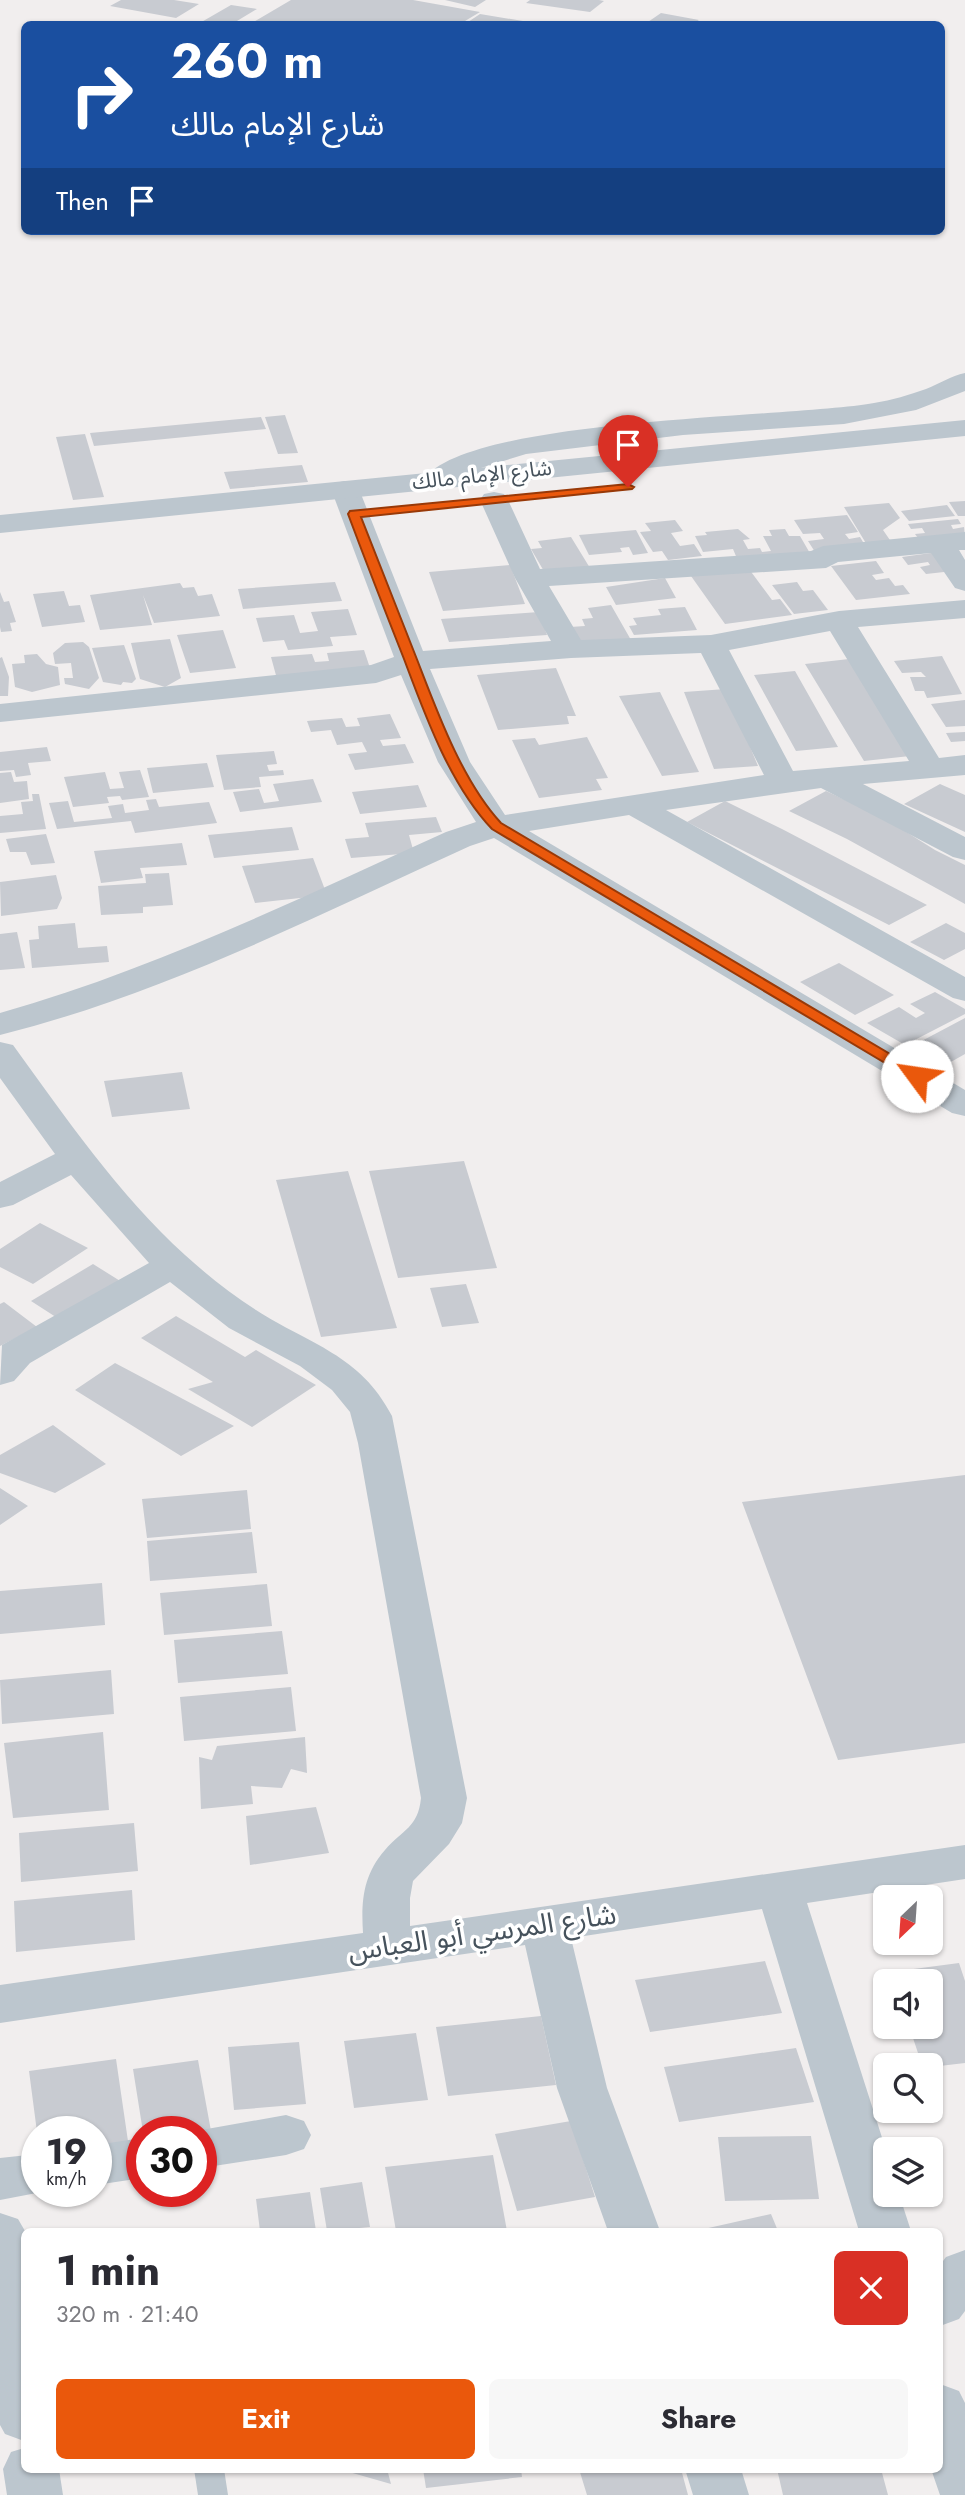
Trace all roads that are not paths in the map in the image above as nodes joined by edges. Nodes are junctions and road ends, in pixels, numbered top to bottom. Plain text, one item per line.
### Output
1 (965, 381) edge
2 (965, 428) edge
3 (954, 456) dead end
4 (437, 480) junction
5 (494, 500) junction
6 (349, 501) junction
7 (0, 524) edge
8 (952, 542) edge
9 (0, 549) edge
10 (530, 578) junction
11 (965, 582) edge
12 (965, 609) edge
13 (839, 620) junction
14 (711, 644) junction
15 (571, 649) junction
16 (412, 661) junction
17 (0, 713) edge
18 (965, 765) edge
19 (929, 768) junction
20 (828, 779) junction
21 (783, 782) junction
22 (632, 804) junction
23 (497, 826) junction
24 (965, 850) edge
25 (965, 991) edge
26 (0, 1024) edge
27 (0, 1053) edge
28 (965, 1105) edge
29 (76, 1158) junction
30 (0, 1198) edge
31 (172, 1266) junction
32 (0, 1372) edge
33 (965, 1862) edge
34 (779, 1888) junction
35 (544, 1924) junction
36 (387, 1945) junction
37 (0, 2004) edge
38 (286, 2135) dead end
39 (217, 2146) edge
40 (21, 2176) edge
41 (0, 2179) edge
42 (633, 2228) edge
43 (884, 2228) edge
44 (0, 2234) edge
45 (965, 2272) edge
46 (943, 2300) edge
47 (18, 2320) edge
48 (21, 2369) edge
49 (943, 2417) edge
50 (31, 2473) edge
51 (210, 2473) edge
52 (714, 2473) edge
53 (965, 2489) edge
54 (34, 2495) edge
55 (213, 2495) edge
56 (721, 2495) edge

1 - 4 street
2 - 4 street, شارع الإمام مالك
3 - 5 street, شارع الإمام مالك
4 - 6 street, شارع الإمام مالك
5 - 6 street, شارع الإمام مالك
5 - 10 street
6 - 7 street, شارع الإمام مالك
6 - 9 street, شارع الإمام مالك
6 - 16 street
8 - 10 street
8 - 11 street
10 - 15 street
12 - 13 street
13 - 14 street
13 - 19 street
14 - 15 street
14 - 21 street
15 - 16 street
16 - 17 street
16 - 23 street
18 - 19 street
19 - 20 street
20 - 21 street
20 - 24 street
21 - 22 street
22 - 23 street
22 - 25 street
23 - 26 street
23 - 28 street
27 - 29 street
29 - 30 street
29 - 31 street
31 - 32 street
31 - 36 street
33 - 34 street, شارع المرسي أبو العباس
34 - 35 street, شارع المرسي أبو العباس
34 - 43 street
35 - 36 street, شارع المرسي أبو العباس
35 - 42 street
36 - 37 street, شارع المرسي أبو العباس
38 - 39 street
40 - 41 street
44 - 47 street
45 - 46 street
47 - 48 street
49 - 53 street
50 - 54 street
51 - 55 lane
52 - 56 street

